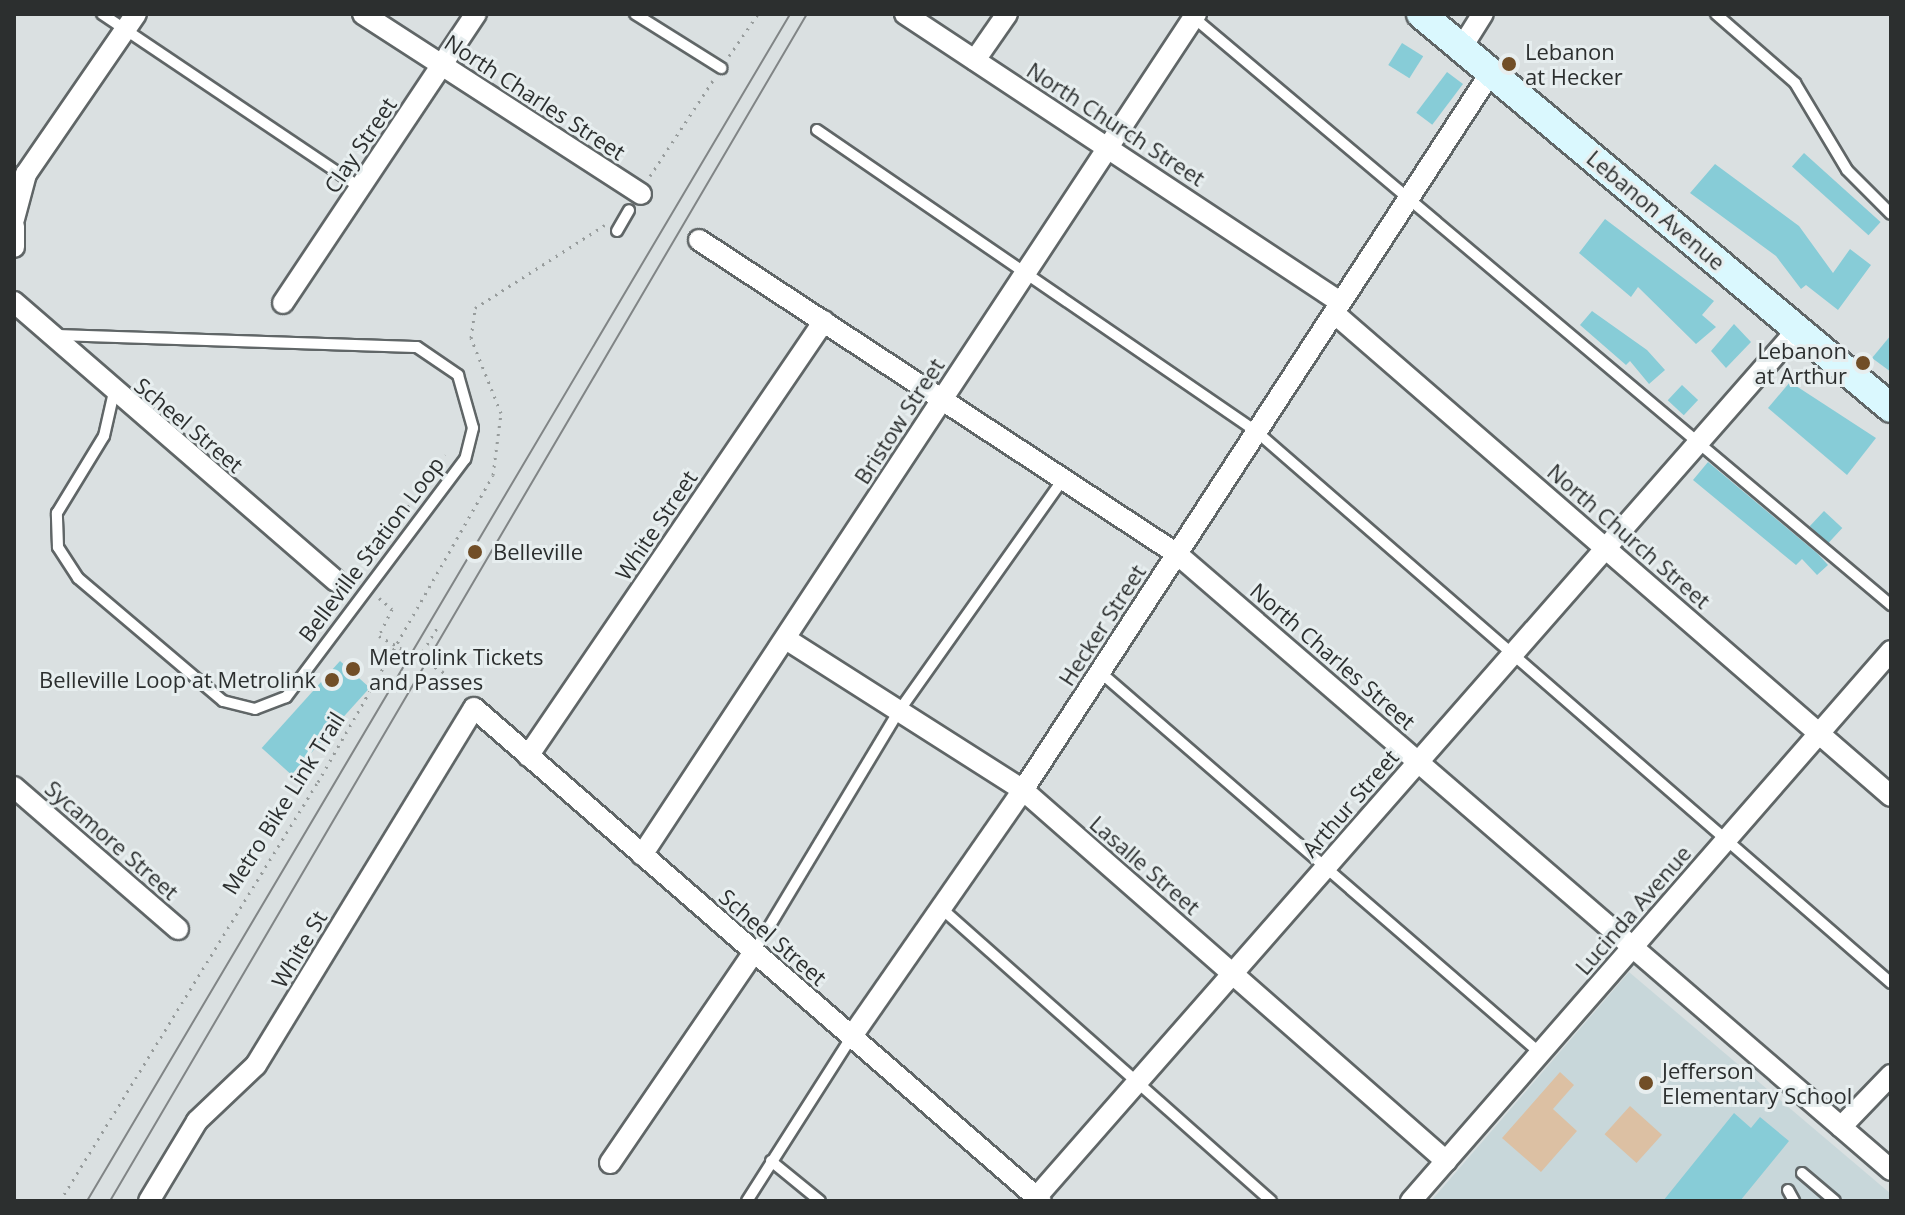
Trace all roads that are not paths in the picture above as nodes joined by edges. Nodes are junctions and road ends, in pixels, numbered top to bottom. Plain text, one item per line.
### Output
1 (102, 14) edge
2 (363, 14) edge
3 (476, 14) edge
4 (635, 14) edge
5 (905, 14) edge
6 (1007, 14) edge
7 (1421, 14) edge
8 (1483, 14) edge
9 (1716, 14) edge
10 (1194, 16) edge
11 (131, 22) edge
12 (1462, 47) junction
13 (975, 60) junction
14 (442, 66) junction
15 (721, 68) road end
16 (1491, 72) junction
17 (817, 130) dead end
18 (1108, 147) junction
19 (361, 188) junction
20 (1411, 196) junction
21 (635, 202) joint
22 (1891, 214) edge
23 (14, 219) edge
24 (14, 226) edge
25 (617, 231) dead end
26 (699, 240) dead end
27 (14, 247) edge
28 (1024, 275) junction
29 (14, 302) edge
30 (283, 303) dead end
31 (1337, 308) junction
32 (824, 321) junction
33 (1798, 329) junction
34 (49, 335) junction
35 (114, 392) junction
36 (942, 399) junction
37 (1890, 406) edge
38 (1257, 432) junction
39 (1701, 440) junction
40 (1063, 479) junction
41 (1606, 548) junction
42 (1177, 554) junction
43 (336, 581) dead end
44 (1891, 605) edge
45 (786, 639) junction
46 (1891, 651) edge
47 (1513, 654) junction
48 (1100, 672) junction
49 (474, 708) joint
50 (899, 711) junction
51 (1820, 731) junction
52 (528, 756) junction
53 (1419, 761) junction
54 (14, 787) edge
55 (1023, 790) junction
56 (1891, 796) edge
57 (1727, 839) junction
58 (642, 855) junction
59 (1325, 868) junction
60 (941, 908) junction
61 (178, 929) dead end
62 (1634, 945) junction
63 (754, 952) junction
64 (1233, 973) junction
65 (1891, 983) edge
66 (852, 1036) junction
67 (1540, 1053) junction
68 (1891, 1075) edge
69 (1139, 1081) junction
70 (1841, 1127) junction
71 (771, 1161) junction
72 (1446, 1161) junction
73 (610, 1163) dead end
74 (1891, 1170) edge
75 (1802, 1173) dead end
76 (1788, 1190) dead end
77 (1037, 1200) edge
78 (149, 1201) edge
79 (747, 1201) edge
80 (820, 1201) edge
81 (1271, 1201) edge
82 (1411, 1201) edge
83 (1794, 1201) edge
84 (1835, 1201) edge

1 - 11 lane
2 - 14 street, North Charles Street
3 - 14 street, Clay Street
4 - 15 lane
5 - 13 street, North Church Street
6 - 13 street
7 - 12 main road, Lebanon Avenue
8 - 12 street
9 - 22 lane
10 - 18 street, Bristow Street
10 - 20 lane
11 - 19 lane
11 - 23 street
12 - 16 main road, Lebanon Avenue
13 - 18 street, North Church Street
14 - 19 street, Clay Street
14 - 21 street, North Charles Street
16 - 20 street, Hecker Street
16 - 33 main road, Lebanon Avenue
17 - 28 lane
18 - 28 street, Bristow Street
18 - 31 street, North Church Street
19 - 30 street, Clay Street
20 - 31 street, Hecker Street
20 - 39 lane
21 - 25 lane
24 - 27 street
26 - 32 street, North Charles Street
28 - 36 street, Bristow Street
28 - 38 lane
29 - 34 street, Scheel Street
31 - 38 street, Hecker Street
31 - 41 street, North Church Street
32 - 36 street, North Charles Street
32 - 52 street, White Street
33 - 37 main road, Lebanon Avenue
33 - 39 street, Arthur Street
34 - 35 street, Scheel Street
34 - 35 lane, Belleville Station Loop
35 - 43 street, Scheel Street
36 - 40 street, North Charles Street
36 - 45 street, Bristow Street
38 - 42 street, Hecker Street
38 - 47 lane
39 - 41 street, Arthur Street
39 - 44 lane
40 - 42 street, North Charles Street
40 - 50 lane
41 - 47 street, Arthur Street
41 - 51 street, North Church Street
42 - 48 street, Hecker Street
42 - 53 street, North Charles Street
45 - 50 street, Lasalle Street
45 - 58 street, Bristow Street
46 - 51 street, Lucinda Avenue
47 - 53 street, Arthur Street
47 - 57 lane
48 - 55 street, Hecker Street
48 - 59 lane
49 - 52 street, Scheel Street
49 - 78 street, White St
50 - 55 street, Lasalle Street
50 - 63 lane
51 - 56 street, North Church Street
51 - 57 street, Lucinda Avenue
52 - 58 street, Scheel Street
53 - 59 street, Arthur Street
53 - 62 street, North Charles Street
54 - 61 street, Sycamore Street
55 - 60 street, Hecker Street
55 - 64 street, Lasalle Street
57 - 62 street, Lucinda Avenue
57 - 65 lane
58 - 63 street, Scheel Street
59 - 64 street, Arthur Street
59 - 67 lane
60 - 66 street, Hecker Street
60 - 69 lane
62 - 67 street, Lucinda Avenue
62 - 70 street, North Charles Street
63 - 66 street, Scheel Street
63 - 73 street
64 - 69 street, Arthur Street
64 - 72 street, Lasalle Street
66 - 71 lane, Hecker Street
66 - 77 street, Scheel Street
67 - 72 street, Lucinda Avenue
68 - 70 street
69 - 77 street, Arthur Street
69 - 81 lane
70 - 74 street, North Charles Street
71 - 79 lane, Hecker Street
71 - 80 lane
72 - 82 street, Lucinda Avenue
75 - 84 lane
76 - 83 lane

